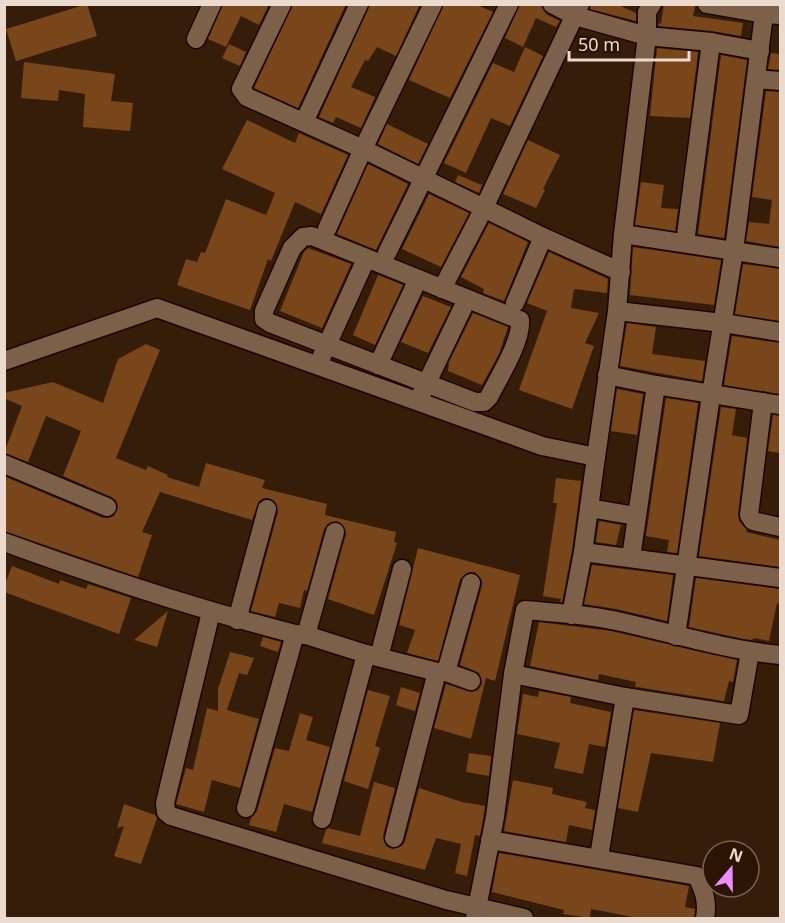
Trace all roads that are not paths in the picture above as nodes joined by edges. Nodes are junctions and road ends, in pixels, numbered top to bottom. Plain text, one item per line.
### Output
1 (213, 4) edge
2 (282, 4) edge
3 (359, 4) edge
4 (433, 4) edge
5 (509, 4) edge
6 (552, 4) edge
7 (652, 4) edge
8 (707, 4) edge
9 (578, 10) edge
10 (772, 14) edge
11 (647, 36) junction
12 (196, 39) dead end
13 (711, 42) junction
14 (760, 51) junction
15 (757, 79) junction
16 (780, 81) edge
17 (304, 122) junction
18 (363, 149) junction
19 (423, 180) junction
20 (483, 210) junction
21 (327, 229) dead end
22 (623, 234) junction
23 (543, 237) junction
24 (685, 243) junction
25 (734, 250) junction
26 (387, 253) dead end
27 (780, 258) edge
28 (366, 259) junction
29 (621, 272) junction
30 (418, 279) junction
31 (442, 289) junction
32 (467, 298) junction
33 (515, 303) dead end
34 (617, 311) junction
35 (723, 323) junction
36 (780, 332) edge
37 (327, 345) junction
38 (4, 361) edge
39 (378, 365) junction
40 (318, 366) junction
41 (607, 375) junction
42 (426, 383) junction
43 (656, 385) junction
44 (711, 395) junction
45 (418, 402) junction
46 (772, 404) edge
47 (596, 457) junction
48 (4, 464) edge
49 (107, 507) dead end
50 (589, 508) junction
51 (267, 509) dead end
52 (636, 516) junction
53 (780, 527) edge
54 (335, 532) dead end
55 (4, 542) edge
56 (583, 552) junction
57 (631, 558) junction
58 (687, 567) junction
59 (402, 569) dead end
60 (780, 578) edge
61 (471, 583) dead end
62 (211, 612) junction
63 (571, 615) junction
64 (237, 620) junction
65 (301, 635) junction
66 (676, 636) junction
67 (750, 652) junction
68 (780, 655) edge
69 (373, 656) junction
70 (442, 672) junction
71 (513, 674) junction
72 (471, 681) dead end
73 (625, 697) junction
74 (246, 808) dead end
75 (322, 819) dead end
76 (394, 838) dead end
77 (490, 840) junction
78 (599, 857) junction
79 (476, 913) edge
80 (524, 918) edge
81 (705, 918) edge

1 - 12 street
2 - 17 street
3 - 17 street
4 - 18 street
5 - 19 street
6 - 9 street
7 - 11 street
8 - 10 street
9 - 11 street
9 - 20 street
10 - 14 street
11 - 13 street
11 - 22 street
13 - 14 street
13 - 24 street
14 - 15 street
15 - 16 street
15 - 25 street
17 - 18 street
18 - 19 street
18 - 21 street
19 - 20 street
19 - 26 street
20 - 23 street
20 - 31 street
22 - 24 street
22 - 29 street
23 - 29 street
23 - 33 street
24 - 25 street
25 - 27 street
25 - 35 street
28 - 30 street
28 - 37 street
28 - 37 street
29 - 34 street
30 - 31 street
30 - 39 street
31 - 32 street
32 - 42 street
32 - 42 street
34 - 35 street
34 - 41 street
35 - 36 street
35 - 44 street
37 - 39 street
37 - 40 street
38 - 40 street
39 - 42 street
40 - 45 street
41 - 43 street
41 - 47 street
42 - 45 street
43 - 44 street
43 - 52 street
44 - 46 street
44 - 58 street
45 - 47 street
46 - 53 street
47 - 50 street
48 - 49 street
50 - 52 street
50 - 56 street
51 - 64 street
52 - 57 street
54 - 65 street
55 - 62 street
56 - 57 street
56 - 63 street
57 - 58 street
58 - 60 street
58 - 66 street
59 - 69 street
61 - 70 street
62 - 64 street
62 - 79 street
63 - 66 street
63 - 71 street
64 - 65 street
65 - 69 street
65 - 74 street
66 - 67 street
67 - 68 street
67 - 73 street
69 - 70 street
69 - 75 street
70 - 72 street
70 - 76 street
71 - 73 street
71 - 77 street
73 - 78 street
77 - 78 street
77 - 79 street
78 - 81 street
79 - 80 street

